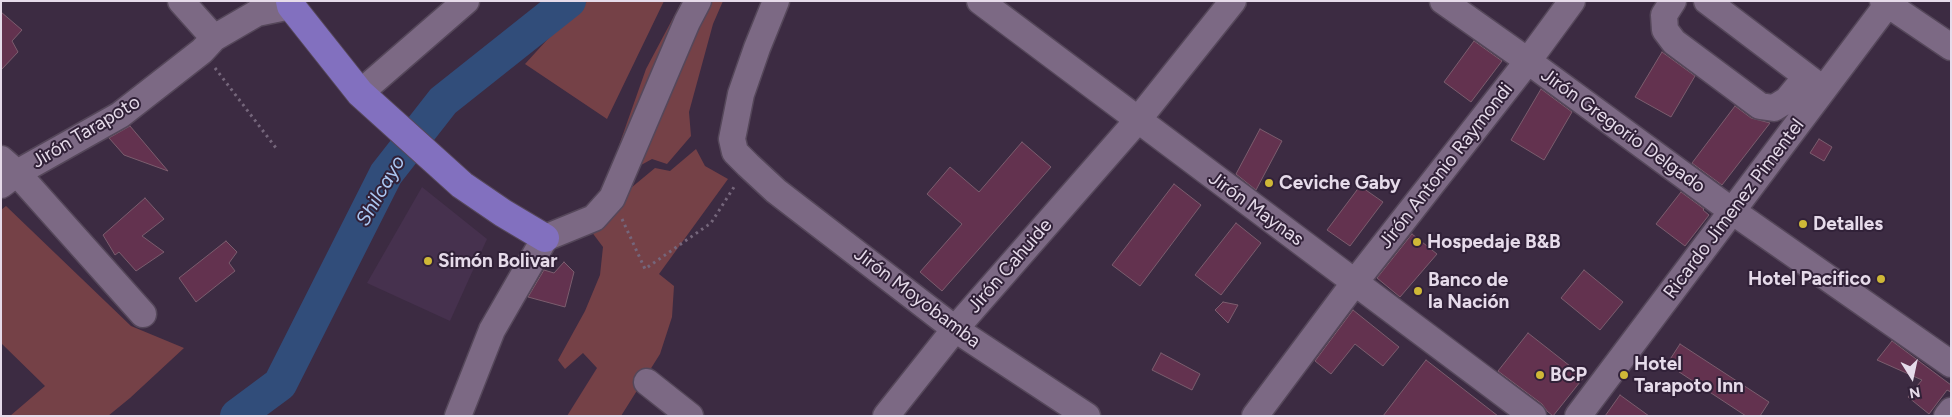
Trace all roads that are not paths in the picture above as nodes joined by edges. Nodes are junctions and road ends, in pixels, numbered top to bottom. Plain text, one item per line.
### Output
1 (181, 1) edge
2 (466, 1) edge
3 (698, 1) edge
4 (776, 1) edge
5 (980, 1) edge
6 (1233, 1) edge
7 (1443, 1) edge
8 (1572, 1) edge
9 (1673, 1) edge
10 (1707, 1) edge
11 (1887, 2) edge
12 (291, 3) edge
13 (208, 45) junction
14 (1951, 47) edge
15 (1528, 61) junction
16 (1815, 83) junction
17 (360, 94) junction
18 (1137, 121) junction
19 (6, 172) edge
20 (1732, 211) junction
21 (545, 238) junction
22 (1356, 282) junction
23 (143, 314) dead end
24 (955, 329) junction
25 (1951, 364) edge
26 (647, 382) dead end
27 (1951, 411) edge
28 (458, 416) edge
29 (690, 416) edge
30 (886, 416) edge
31 (1087, 416) edge
32 (1255, 416) edge
33 (1533, 416) edge
34 (1578, 416) edge
35 (1947, 416) edge

1 - 13 street
2 - 17 street
3 - 21 street
4 - 24 street, Jirón Moyobamba
5 - 18 street, Jirón Maynas
6 - 18 street, Jirón Cahuide
7 - 15 street, Jirón Gregorio Delgado
8 - 15 street, Jirón Antonio Raymondi
9 - 16 street
10 - 16 street
11 - 14 street
11 - 16 street, Ricardo Jimenez Pimentel
12 - 13 street, Jirón Tarapoto
12 - 17 main road
13 - 19 street, Jirón Tarapoto
15 - 20 street, Jirón Gregorio Delgado
15 - 22 street, Jirón Antonio Raymondi
16 - 20 street, Ricardo Jimenez Pimentel
17 - 21 main road
18 - 22 street, Jirón Maynas
18 - 24 street, Jirón Cahuide
19 - 23 street
20 - 25 street, Jirón Gregorio Delgado
20 - 34 street, Ricardo Jimenez Pimentel
21 - 28 street
22 - 32 street, Jirón Antonio Raymondi
22 - 33 street, Jirón Maynas
24 - 30 street, Jirón Cahuide
24 - 31 street, Jirón Moyobamba
26 - 29 street
27 - 35 street

